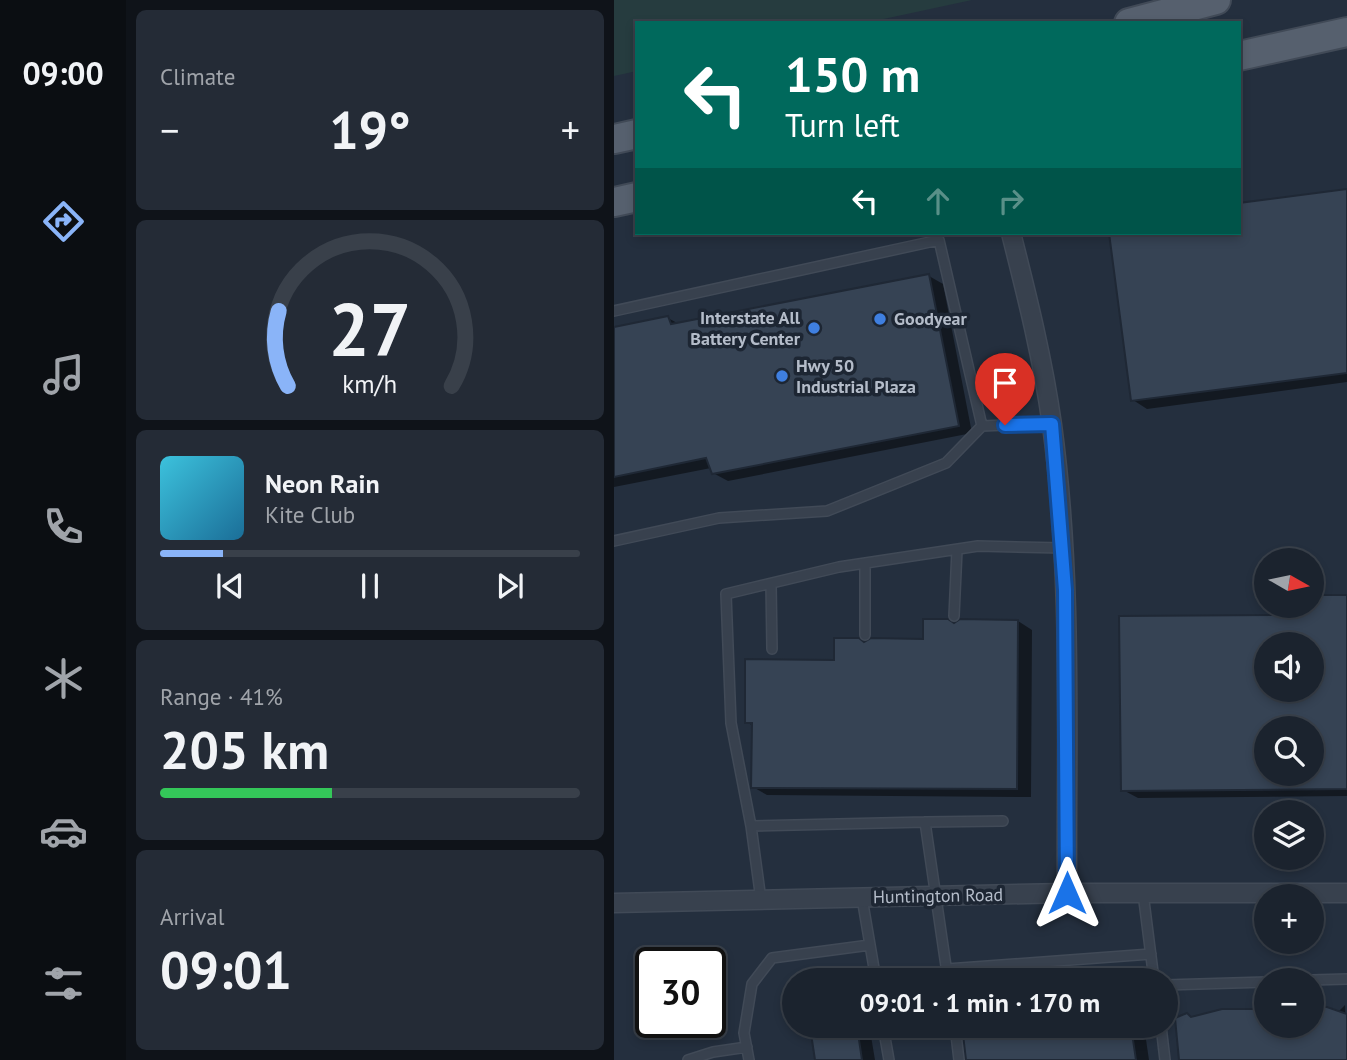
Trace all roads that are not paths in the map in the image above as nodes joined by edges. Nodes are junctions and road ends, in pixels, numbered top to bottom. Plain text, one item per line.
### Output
1 (1216, 0) edge
2 (1137, 21) edge
3 (1347, 32) edge
4 (1241, 56) edge
5 (635, 134) edge
6 (614, 139) edge
7 (635, 197) edge
8 (614, 202) edge
9 (1011, 235) edge
10 (614, 311) edge
11 (1052, 424) junction
12 (982, 426) junction
13 (614, 541) edge
14 (1063, 548) junction
15 (957, 550) junction
16 (865, 563) junction
17 (771, 584) junction
18 (954, 616) dead end
19 (865, 635) dead end
20 (772, 649) dead end
21 (1002, 821) dead end
22 (925, 822) junction
23 (751, 826) junction
24 (1067, 893) junction
25 (1143, 893) junction
26 (1347, 893) edge
27 (937, 896) junction
28 (862, 898) junction
29 (761, 900) junction
30 (614, 903) edge
31 (870, 945) junction
32 (1151, 954) junction
33 (873, 968) edge
34 (947, 968) edge
35 (961, 968) edge
36 (1153, 968) edge
37 (1347, 979) edge
38 (1324, 980) edge
39 (1254, 982) edge
40 (1178, 985) edge
41 (885, 1038) edge
42 (956, 1038) edge
43 (1162, 1038) edge
44 (747, 1047) junction
45 (688, 1060) edge
46 (749, 1060) edge
47 (889, 1060) edge
48 (959, 1060) edge
49 (1165, 1060) edge

1 - 2 main road
3 - 4 main road
5 - 6 main road
7 - 8 main road
9 - 11 street
10 - 12 lane
11 - 12 lane
11 - 14 street
12 - 13 lane
14 - 15 lane
14 - 24 street
15 - 16 lane
15 - 18 lane
16 - 17 lane
16 - 19 lane
17 - 20 lane
17 - 23 lane
21 - 22 lane
22 - 23 lane
22 - 27 lane
23 - 29 lane
24 - 25 street, Huntington Road
24 - 27 street, Huntington Road
25 - 26 street, Huntington Road
25 - 32 lane
27 - 28 street, Huntington Road
27 - 34 lane
28 - 29 street, Huntington Road
28 - 31 lane
29 - 30 street, Huntington Road
31 - 33 lane
31 - 44 lane
32 - 35 lane
32 - 36 lane
37 - 38 lane
39 - 40 lane
41 - 47 lane
42 - 48 lane
43 - 49 lane
44 - 45 lane
44 - 46 lane

